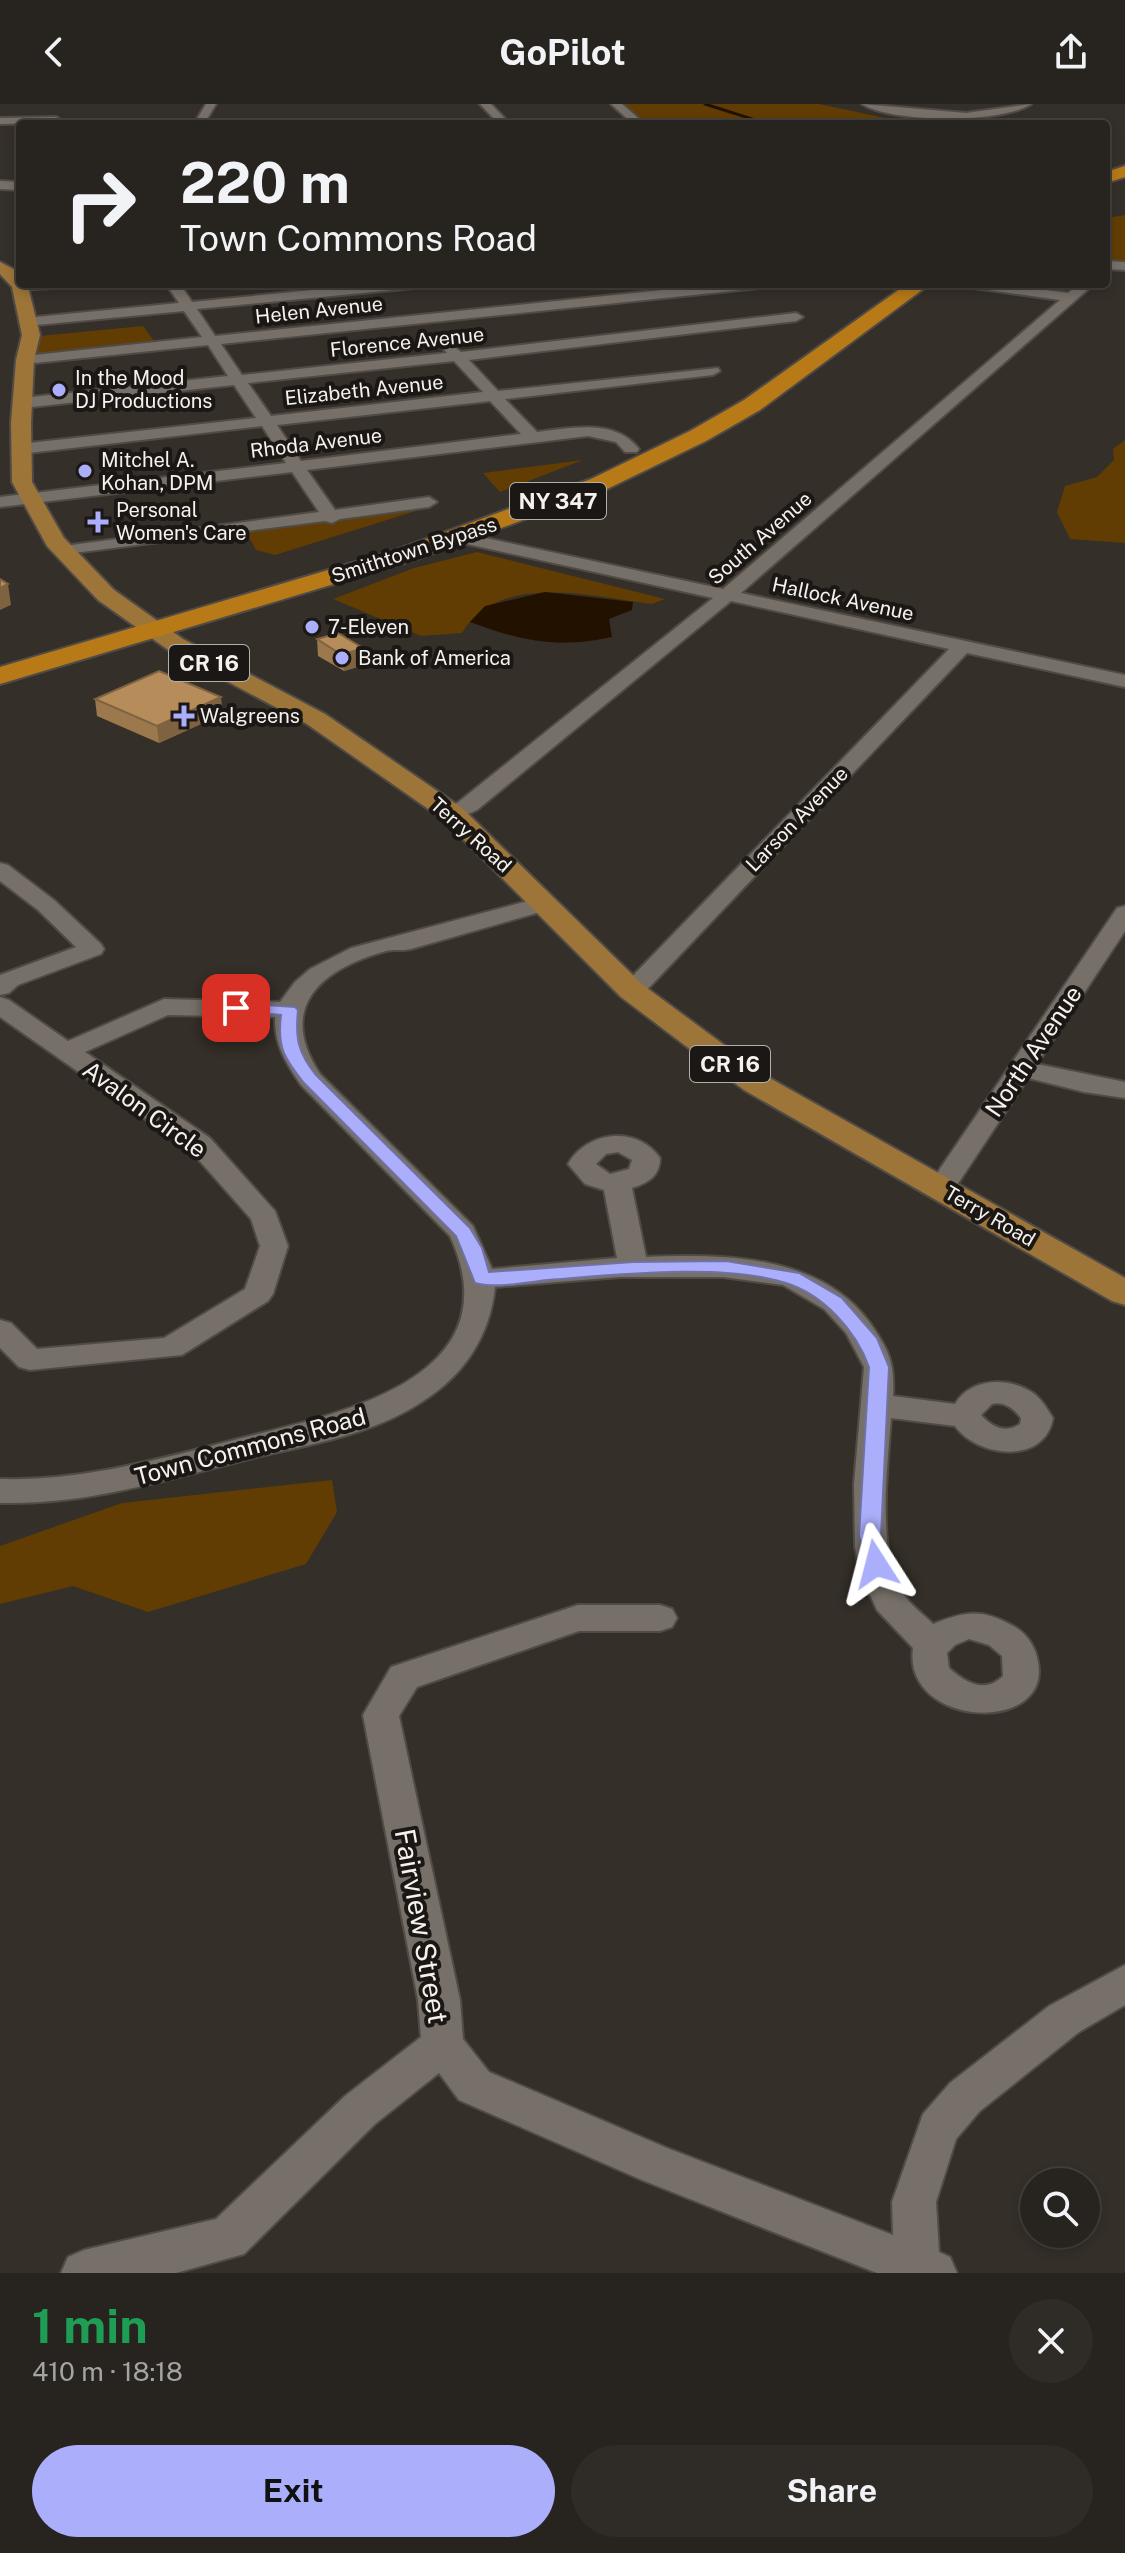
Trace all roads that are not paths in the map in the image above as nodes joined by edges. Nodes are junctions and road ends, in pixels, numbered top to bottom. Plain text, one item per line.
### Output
1 (485, 104) edge
2 (616, 104) edge
3 (867, 104) edge
4 (1026, 104) edge
5 (57, 119) edge
6 (28, 120) edge
7 (501, 120) edge
8 (635, 120) edge
9 (10, 275) edge
10 (176, 288) edge
11 (615, 288) edge
12 (722, 288) edge
13 (892, 288) edge
14 (914, 288) edge
15 (1002, 288) edge
16 (1083, 288) edge
17 (627, 298) junction
18 (1072, 298) junction
19 (404, 299) edge
20 (188, 306) junction
21 (796, 317) dead end
22 (26, 322) junction
23 (211, 341) junction
24 (679, 343) junction
25 (458, 356) junction
26 (25, 360) junction
27 (237, 380) junction
28 (495, 396) junction
29 (22, 403) junction
30 (266, 421) junction
31 (588, 431) junction
32 (533, 438) junction
33 (628, 438) junction
34 (20, 449) junction
35 (297, 468) junction
36 (29, 499) junction
37 (0, 502) edge
38 (429, 502) dead end
39 (332, 518) junction
40 (458, 537) junction
41 (64, 551) junction
42 (726, 596) junction
43 (143, 623) junction
44 (962, 647) junction
45 (0, 654) edge
46 (0, 676) edge
47 (1125, 681) edge
48 (453, 814) junction
49 (0, 870) edge
50 (538, 898) junction
51 (1125, 913) edge
52 (0, 988) edge
53 (632, 991) junction
54 (0, 1005) edge
55 (289, 1017) junction
56 (66, 1051) junction
57 (1021, 1068) junction
58 (1125, 1090) edge
59 (617, 1183) dead end
60 (941, 1188) junction
61 (633, 1268) junction
62 (482, 1279) junction
63 (1125, 1293) edge
64 (0, 1330) edge
65 (877, 1405) junction
66 (965, 1416) dead end
67 (0, 1491) edge
68 (660, 1618) dead end
69 (930, 1644) dead end
70 (1125, 1983) edge
71 (443, 2045) junction
72 (926, 2270) edge
73 (84, 2273) edge

1 - 7 street
2 - 8 street
3 - 4 street
5 - 6 street
9 - 22 main road, Terry Road / CR 16
10 - 20 street
11 - 17 street
12 - 17 street, Helen Avenue
13 - 33 highway, Smithtown Bypass / NY 347
14 - 40 highway, Smithtown Bypass / NY 347
15 - 18 street
16 - 18 street, South Avenue
17 - 19 street, Helen Avenue
17 - 24 street
18 - 42 street, South Avenue
19 - 20 street
19 - 23 street, Helen Avenue
19 - 25 street
20 - 22 street
20 - 23 street
21 - 24 street, Florence Avenue
22 - 26 main road, Terry Road / CR 16
23 - 26 street, Helen Avenue
23 - 27 street
24 - 25 street, Florence Avenue
24 - 28 street, Elizabeth Avenue
25 - 27 street, Florence Avenue
25 - 28 street
26 - 29 main road, Terry Road / CR 16
27 - 29 street, Florence Avenue
27 - 30 street
28 - 30 street, Elizabeth Avenue
28 - 32 street
29 - 34 main road, Terry Road / CR 16
30 - 34 street, Elizabeth Avenue
30 - 35 street
31 - 32 street, Rhoda Avenue
31 - 33 street
31 - 33 street, Rhoda Avenue
32 - 35 street, Rhoda Avenue
33 - 43 highway, Smithtown Bypass / NY 347
34 - 36 main road, Terry Road / CR 16
35 - 36 street, Rhoda Avenue
35 - 39 street
36 - 37 street, Rhoda Avenue
36 - 41 main road, Terry Road / CR 16
38 - 39 street
39 - 41 street
40 - 42 street, Hallock Avenue
40 - 43 highway, Smithtown Bypass / NY 347
41 - 43 main road, Terry Road / CR 16
42 - 44 street, Hallock Avenue
42 - 48 street, South Avenue
43 - 45 highway, Smithtown Bypass / NY 347
43 - 46 highway, Smithtown Bypass / NY 347
43 - 48 main road, Terry Road / CR 16
44 - 47 street, Hallock Avenue
44 - 53 street, Larson Avenue
48 - 50 main road, Terry Road / CR 16
49 - 52 street
50 - 53 main road, Terry Road / CR 16
50 - 55 street
51 - 57 street, North Avenue
53 - 60 main road, Terry Road / CR 16
54 - 56 street, Avalon Circle
55 - 56 street, Avalon Circle
55 - 62 street, Town Commons Road
56 - 64 street, Avalon Circle
57 - 58 street
57 - 60 street, North Avenue
59 - 61 street
60 - 63 main road, Terry Road / CR 16
61 - 62 street
61 - 65 street
62 - 67 street, Town Commons Road
65 - 66 street
65 - 69 street
68 - 71 street, Fairview Street
70 - 72 street
71 - 72 street, Fairview Street
71 - 73 street

